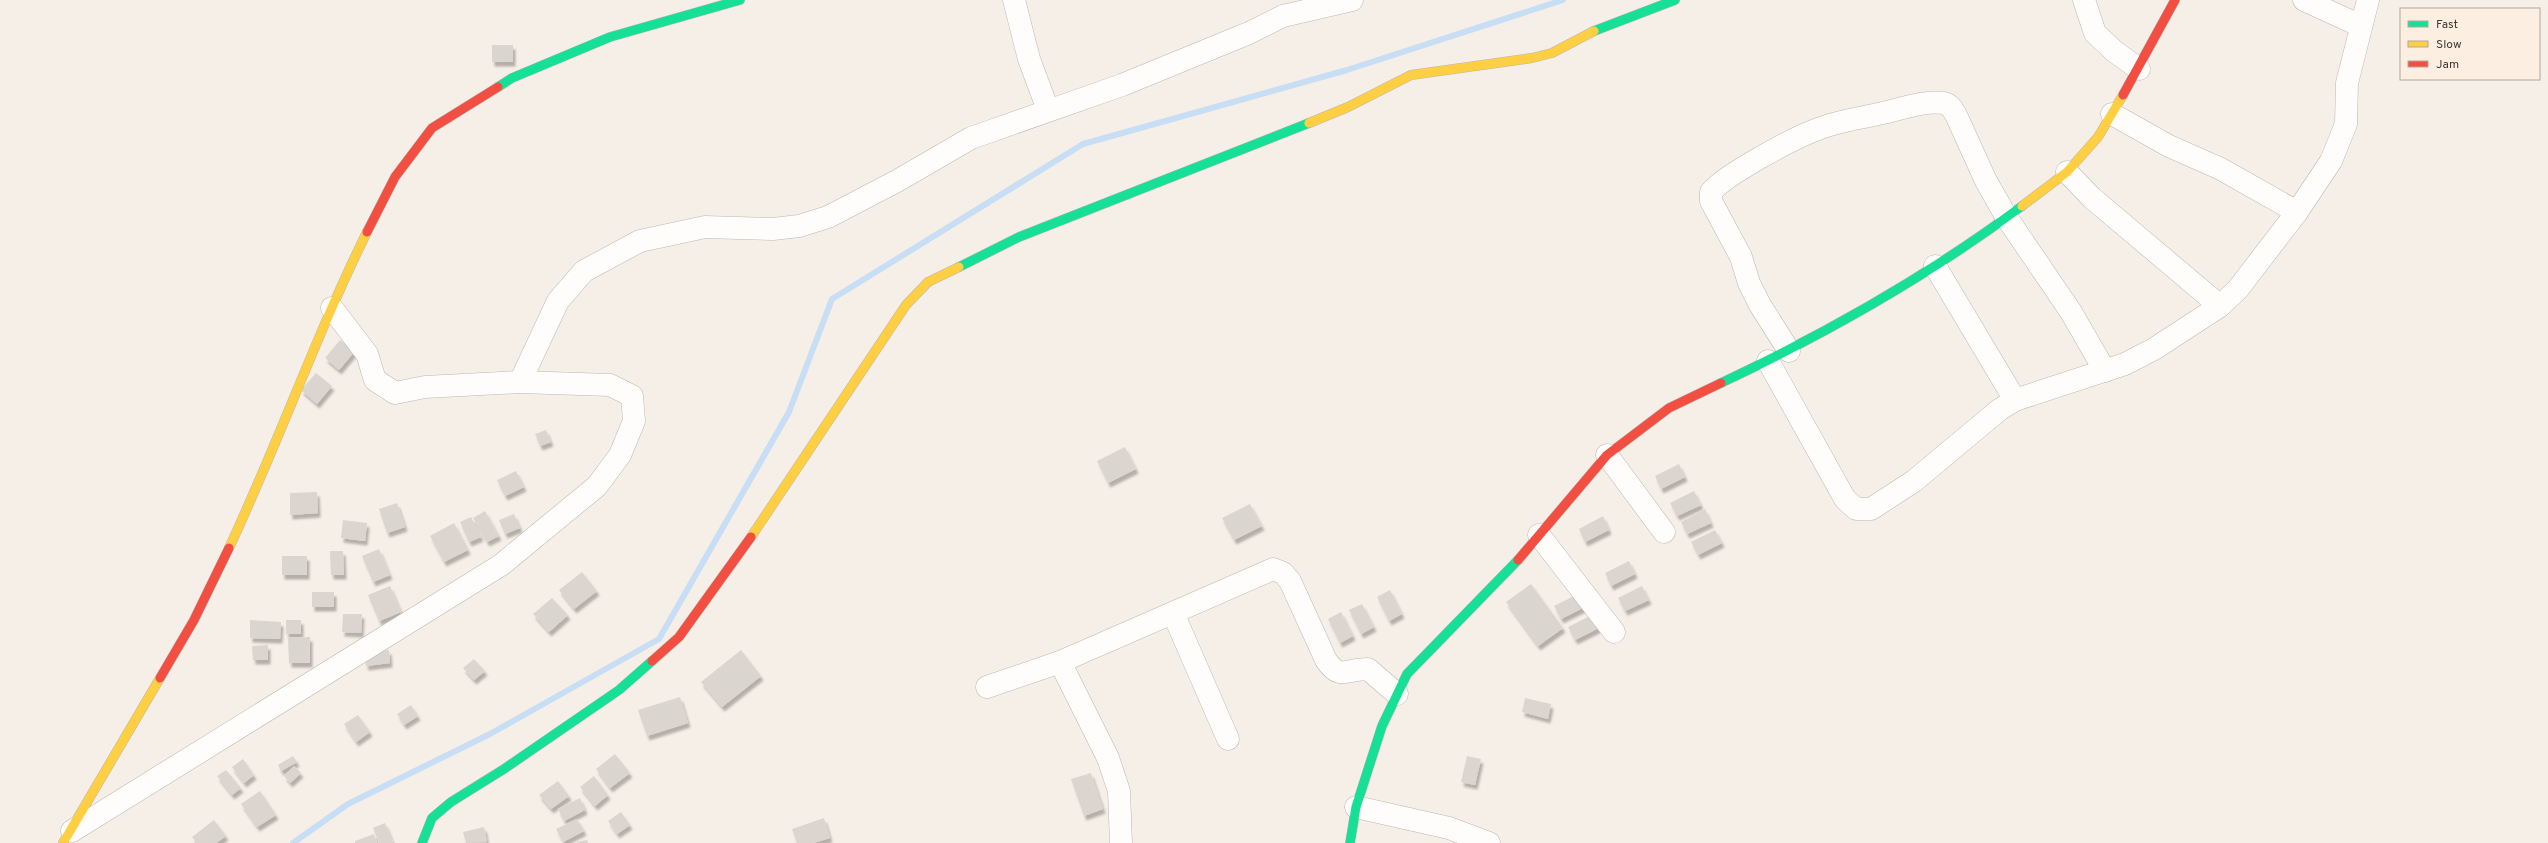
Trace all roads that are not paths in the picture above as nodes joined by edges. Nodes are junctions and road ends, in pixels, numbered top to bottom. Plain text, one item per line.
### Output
1 (740, 0) edge
2 (1014, 0) edge
3 (1352, 0) edge
4 (1675, 0) edge
5 (2084, 0) edge
6 (2175, 0) edge
7 (2304, 0) edge
8 (2368, 0) edge
9 (2361, 26) junction
10 (2139, 69) junction
11 (1048, 110) junction
12 (2112, 114) junction
13 (2067, 172) junction
14 (2298, 212) junction
15 (2007, 218) junction
16 (1935, 266) junction
17 (2220, 306) junction
18 (332, 308) junction
19 (1789, 351) junction
20 (1768, 361) junction
21 (2105, 371) junction
22 (520, 382) junction
23 (2014, 400) junction
24 (1607, 455) junction
25 (1664, 532) dead end
26 (1539, 535) junction
27 (1172, 613) junction
28 (1614, 632) dead end
29 (1060, 662) junction
30 (987, 688) dead end
31 (1398, 694) junction
32 (1228, 738) dead end
33 (1356, 807) junction
34 (68, 837) edge
35 (422, 843) edge
36 (1121, 843) edge
37 (1350, 843) edge
38 (1489, 843) edge

1 - 18 street
2 - 11 street
3 - 11 street
4 - 35 street
5 - 10 street
6 - 10 street
7 - 9 street
8 - 9 street
9 - 14 street
10 - 12 street
11 - 22 street
12 - 13 street
12 - 14 street
13 - 15 street
13 - 17 street
14 - 17 street
15 - 16 street
15 - 19 street
15 - 21 street
16 - 19 street
16 - 23 street
17 - 21 street
18 - 22 street
18 - 34 street
19 - 20 street
20 - 23 street
20 - 24 street
21 - 23 street
22 - 34 street
24 - 25 street
24 - 26 street
26 - 28 street
26 - 31 street
27 - 29 street
27 - 31 street
27 - 32 street
29 - 30 street
29 - 36 street
31 - 33 street
33 - 37 street
33 - 38 street

